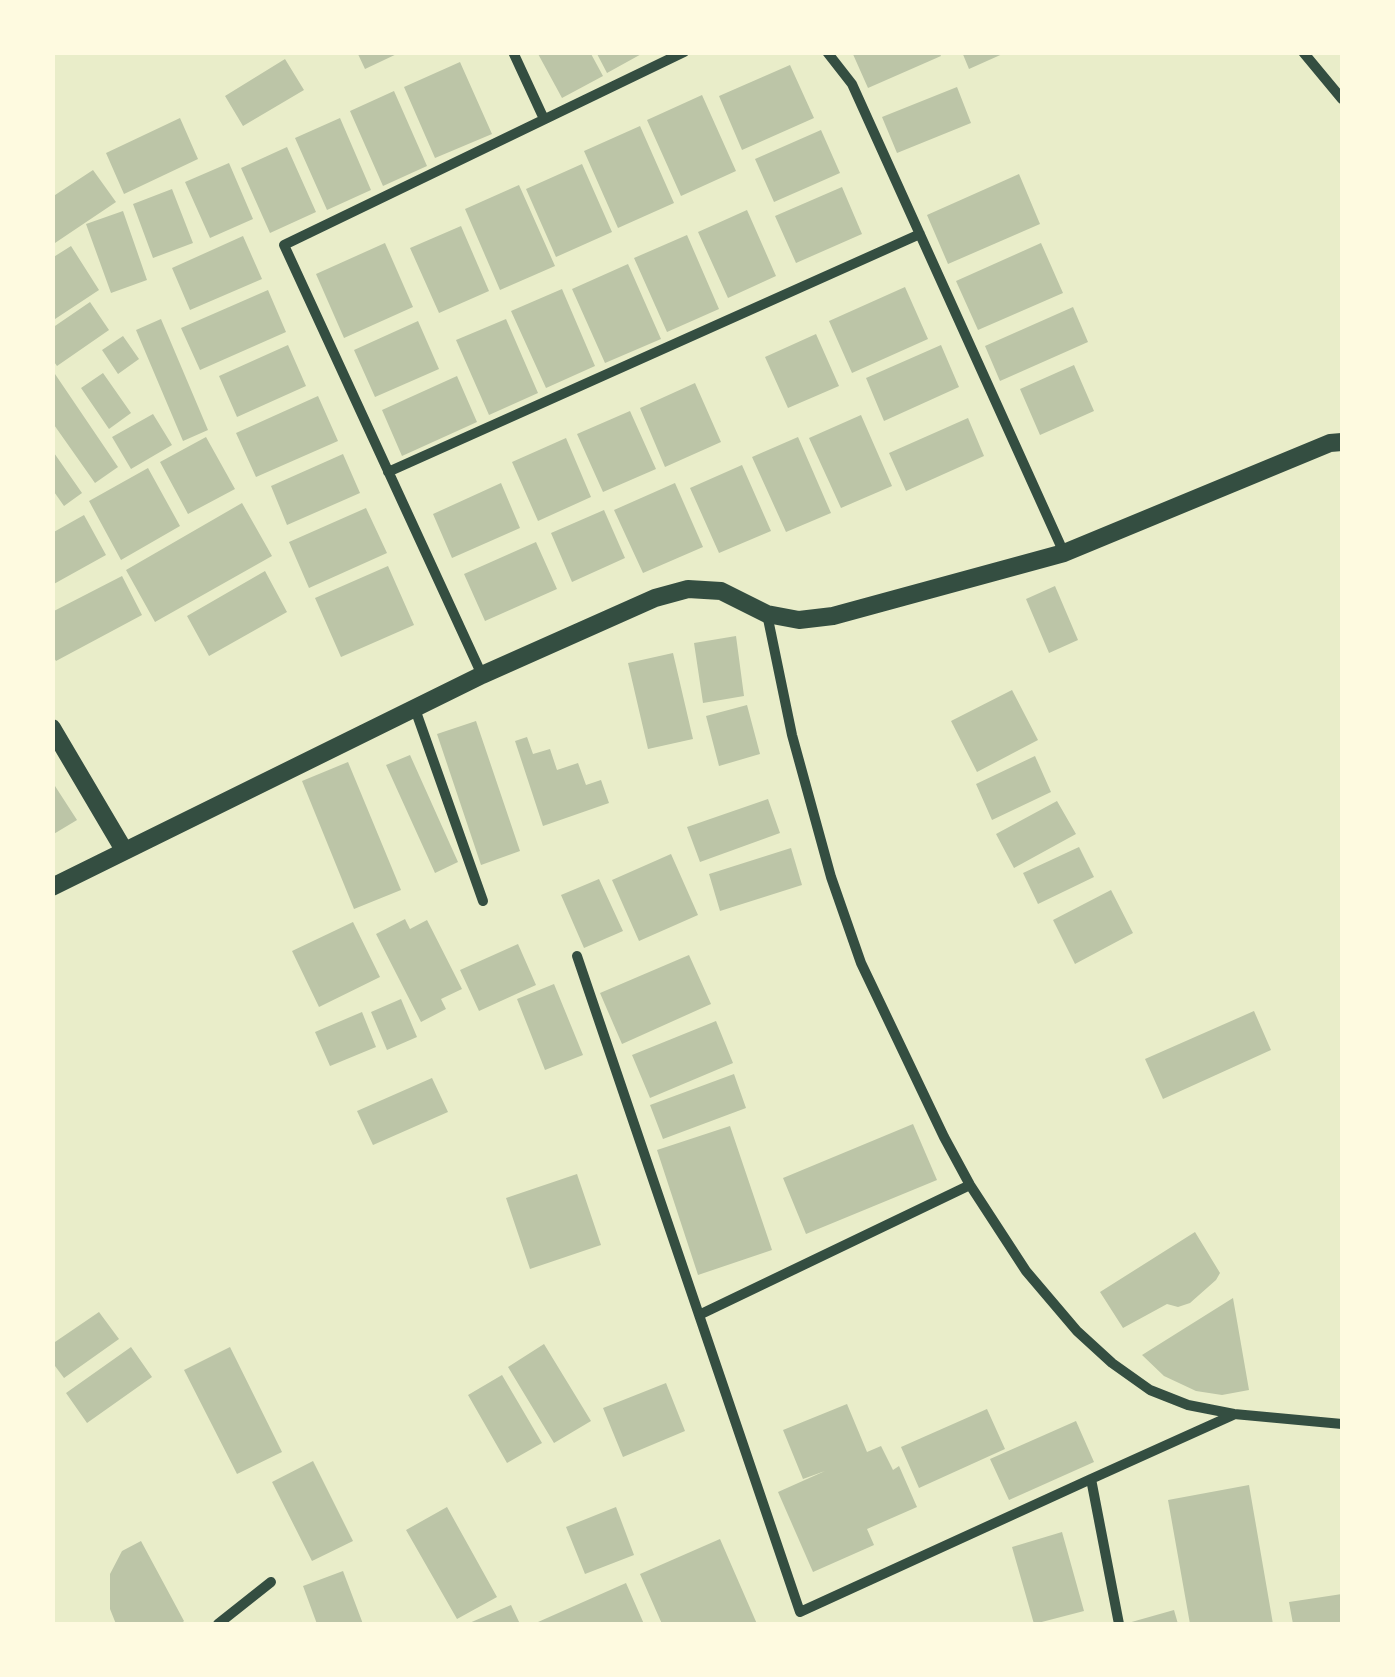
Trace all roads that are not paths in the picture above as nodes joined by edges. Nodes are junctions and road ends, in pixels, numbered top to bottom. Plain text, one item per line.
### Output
1 (513, 52) edge
2 (684, 52) edge
3 (828, 52) edge
4 (1303, 52) edge
5 (1342, 100) edge
6 (544, 119) junction
7 (920, 234) junction
8 (1342, 442) edge
9 (388, 472) junction
10 (1064, 553) junction
11 (767, 614) junction
12 (482, 675) junction
13 (415, 709) junction
14 (52, 728) edge
15 (124, 850) junction
16 (52, 886) edge
17 (483, 901) dead end
18 (576, 956) dead end
19 (970, 1185) junction
20 (699, 1315) junction
21 (1234, 1414) junction
22 (1342, 1424) edge
23 (1091, 1479) junction
24 (271, 1582) dead end
25 (218, 1624) edge
26 (1119, 1624) edge

1 - 6 street
2 - 6 street
3 - 7 street
4 - 5 street
6 - 9 street
7 - 9 street
7 - 10 street
8 - 10 street
9 - 12 street
10 - 11 street
11 - 12 street
11 - 19 street
12 - 13 street
13 - 15 street
13 - 17 street
14 - 15 street
15 - 16 street
18 - 20 street
19 - 20 street
19 - 21 street
20 - 23 street
21 - 22 street
21 - 23 street
23 - 26 street
24 - 25 street

